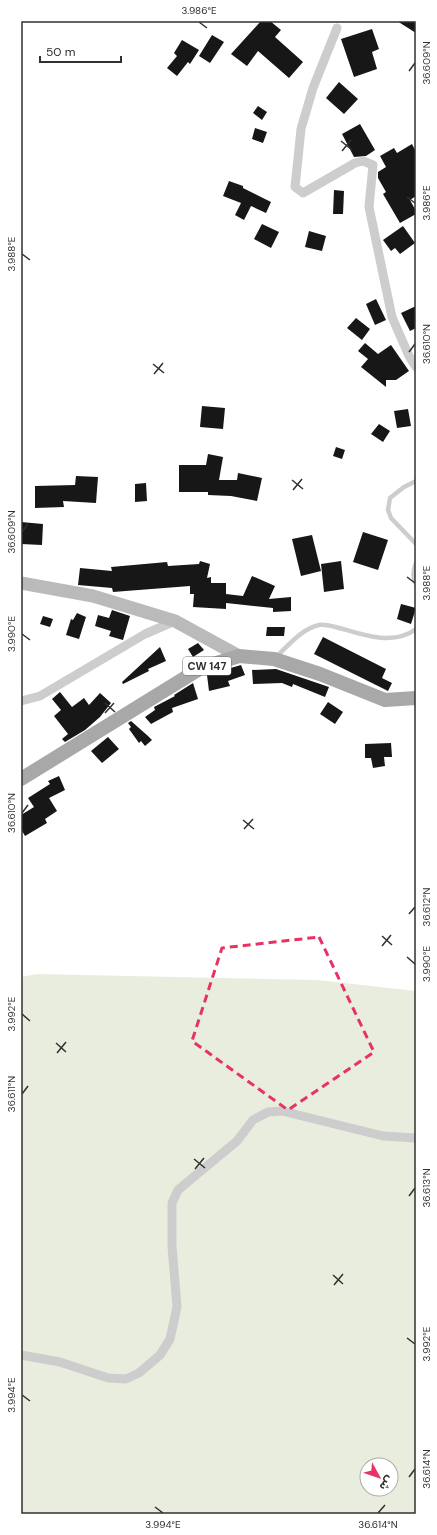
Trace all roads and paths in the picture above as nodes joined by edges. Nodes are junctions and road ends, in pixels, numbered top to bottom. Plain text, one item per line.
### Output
1 (337, 28) dead end
2 (416, 367) edge
3 (416, 481) edge
4 (416, 544) edge
5 (416, 563) edge
6 (21, 583) edge
7 (416, 584) edge
8 (176, 621) junction
9 (416, 629) edge
10 (239, 656) junction
11 (274, 659) junction
12 (416, 698) edge
13 (21, 701) edge
14 (21, 779) edge
15 (416, 1138) edge
16 (21, 1355) edge

1 - 2 street
3 - 4 lane
5 - 7 lane
6 - 8 street
8 - 10 street
8 - 13 street
9 - 11 lane
10 - 11 main road, CW 147
10 - 14 main road, CW 147
11 - 12 main road, CW 147
15 - 16 street

